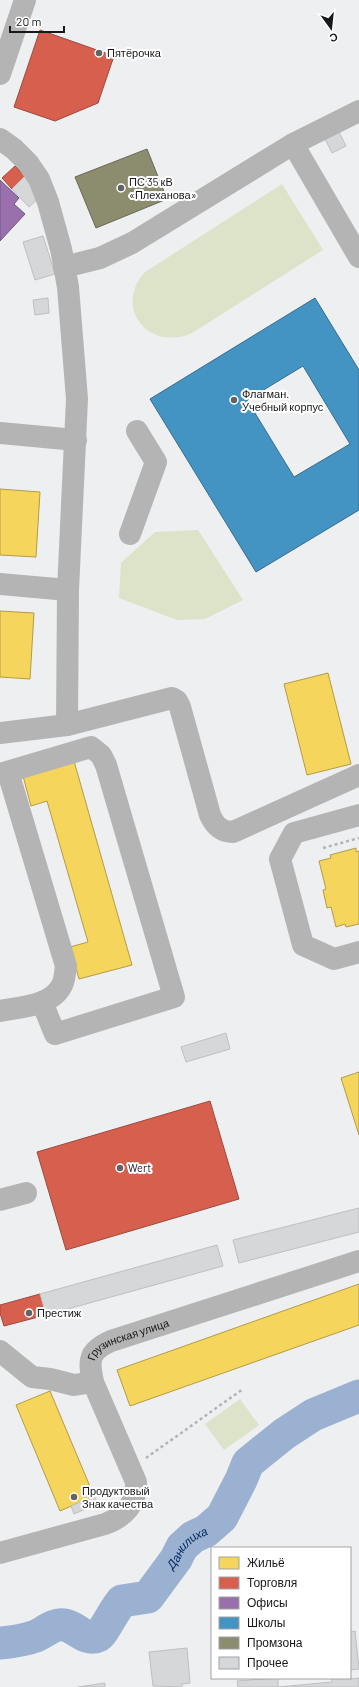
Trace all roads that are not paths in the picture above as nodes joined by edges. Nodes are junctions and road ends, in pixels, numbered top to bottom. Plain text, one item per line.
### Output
1 (25, 0) edge
2 (0, 74) edge
3 (359, 111) edge
4 (0, 139) edge
5 (293, 144) junction
6 (359, 256) edge
7 (64, 267) junction
8 (137, 431) dead end
9 (0, 433) edge
10 (76, 440) junction
11 (130, 534) dead end
12 (0, 584) edge
13 (68, 590) junction
14 (68, 726) junction
15 (0, 734) edge
16 (4, 773) edge
17 (359, 775) edge
18 (359, 815) edge
19 (359, 952) edge
20 (42, 1002) junction
21 (0, 1011) edge
22 (26, 1194) dead end
23 (0, 1200) edge
24 (359, 1261) edge
25 (0, 1352) edge
26 (94, 1382) junction
27 (0, 1553) edge

1 - 2 street
3 - 5 street
4 - 7 street
5 - 6 street
5 - 7 street
7 - 10 street
8 - 11 street
9 - 10 street
10 - 13 street
12 - 13 street
13 - 14 street
14 - 15 street
14 - 17 street
16 - 20 street
16 - 20 street
18 - 19 street
20 - 21 street
22 - 23 street
24 - 26 street, Грузинская улица
25 - 26 street
26 - 27 street, Грузинская улица

